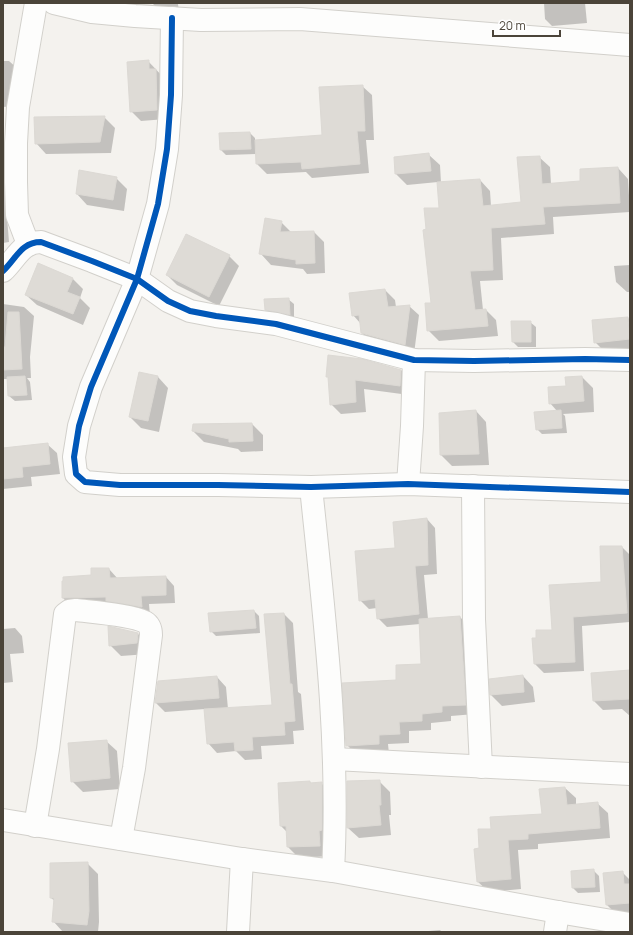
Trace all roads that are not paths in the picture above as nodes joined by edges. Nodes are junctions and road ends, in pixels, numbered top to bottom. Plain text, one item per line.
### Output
1 (36, 3) edge
2 (54, 3) edge
3 (172, 18) junction
4 (630, 45) edge
5 (28, 244) junction
6 (3, 271) edge
7 (137, 280) junction
8 (414, 360) junction
9 (630, 360) edge
10 (408, 484) junction
11 (473, 486) junction
12 (311, 487) junction
13 (630, 492) edge
14 (334, 759) junction
15 (481, 766) junction
16 (630, 774) edge
17 (3, 820) edge
18 (35, 826) junction
19 (121, 839) junction
20 (242, 859) junction
21 (333, 871) junction
22 (557, 922) edge
23 (630, 924) edge
24 (238, 932) edge

1 - 5 street
2 - 3 street
3 - 4 street
3 - 7 street
5 - 6 street
5 - 7 street
7 - 8 street
7 - 12 street
8 - 9 street
8 - 10 street
10 - 11 street
10 - 12 street
11 - 13 street
11 - 15 street
12 - 14 street
14 - 15 street
14 - 21 street
15 - 16 street
17 - 18 street
18 - 19 street
18 - 19 street
19 - 20 street
20 - 21 street
20 - 24 street
21 - 22 street
22 - 23 street

